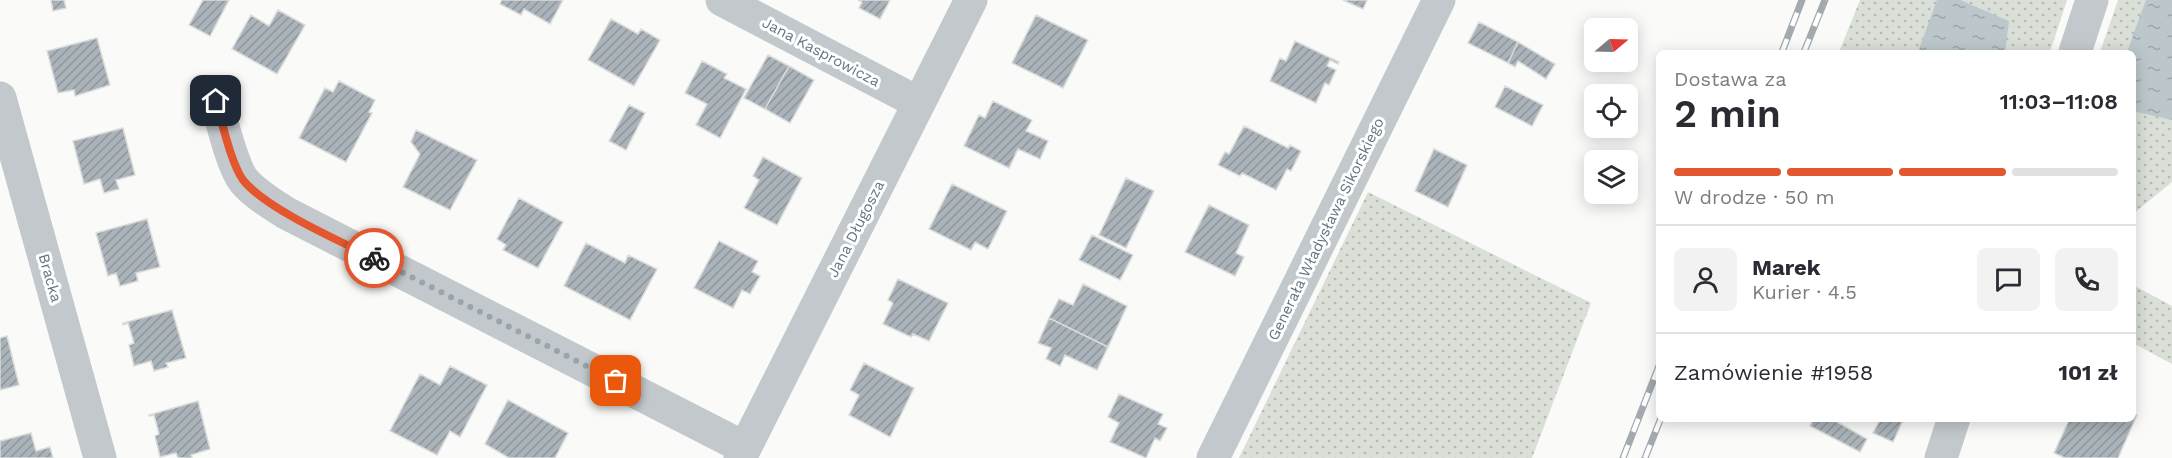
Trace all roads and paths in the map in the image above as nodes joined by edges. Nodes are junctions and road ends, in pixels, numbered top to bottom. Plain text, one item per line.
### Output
1 (722, 0) edge
2 (971, 0) edge
3 (1439, 0) edge
4 (2092, 0) edge
5 (2076, 50) edge
6 (0, 98) edge
7 (216, 101) dead end
8 (919, 103) junction
9 (1953, 422) edge
10 (742, 453) edge
11 (100, 458) edge
12 (1213, 458) edge
13 (1941, 458) edge

1 - 8 street, Jana Kasprowicza
2 - 8 street, Jana Długosza
3 - 12 street, Generała Władysława Sikorskiego
4 - 5 street
6 - 11 street, Bracka
7 - 10 street
8 - 10 street, Jana Długosza
9 - 13 street

